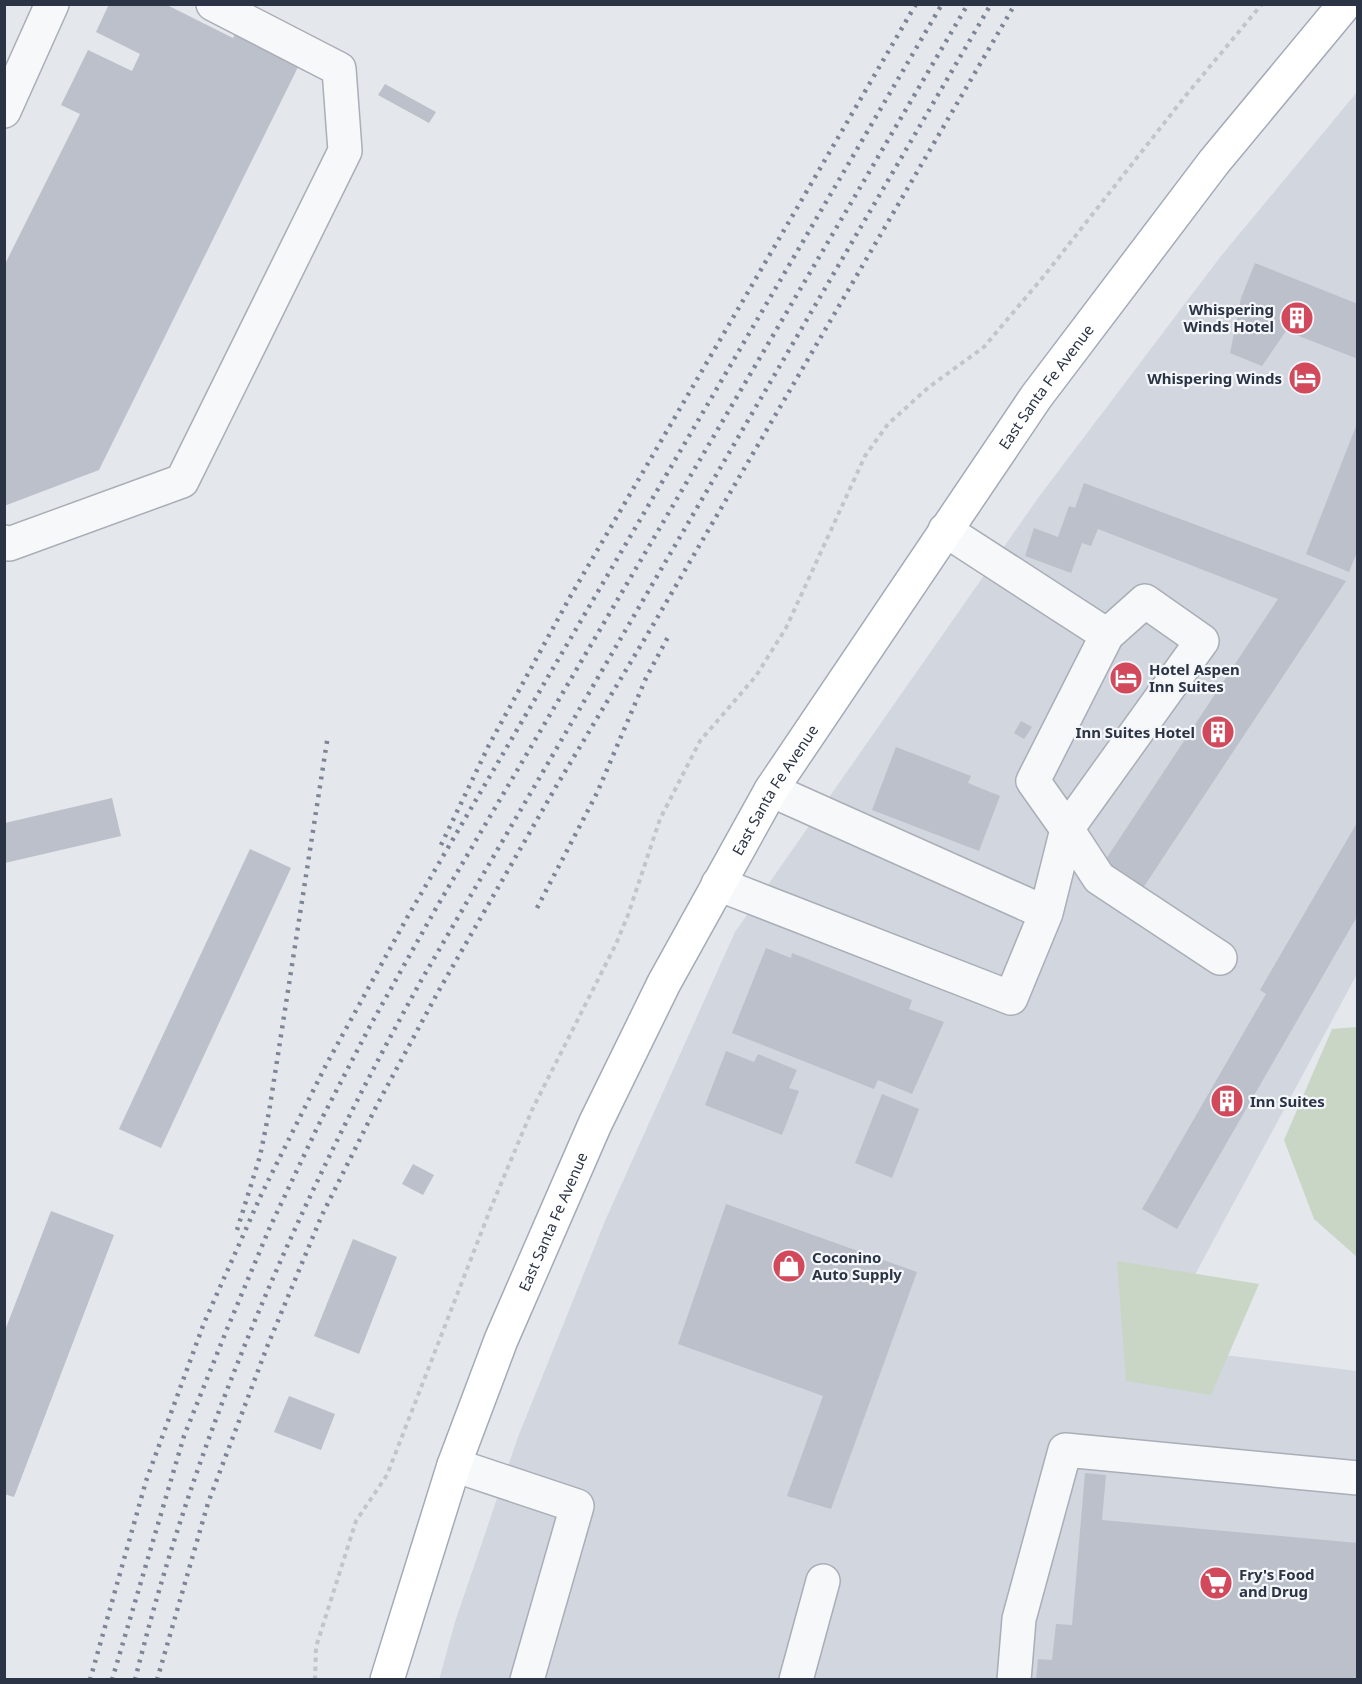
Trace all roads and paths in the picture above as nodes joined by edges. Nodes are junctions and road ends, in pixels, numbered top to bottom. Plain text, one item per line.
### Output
1 (52, 4) edge
2 (213, 4) edge
3 (1345, 4) edge
4 (4, 111) edge
5 (945, 530) junction
6 (4, 542) edge
7 (1107, 635) junction
8 (771, 790) junction
9 (1067, 829) junction
10 (718, 884) junction
11 (1046, 913) junction
12 (1220, 958) dead end
13 (454, 1465) junction
14 (1358, 1478) edge
15 (823, 1581) dead end
16 (387, 1680) edge
17 (527, 1680) edge
18 (796, 1680) edge
19 (1014, 1680) edge

1 - 4 lane
2 - 6 lane
3 - 5 main road, East Santa Fe Avenue
5 - 7 lane
5 - 8 main road, East Santa Fe Avenue
7 - 9 lane
7 - 9 lane
8 - 10 main road, East Santa Fe Avenue
8 - 11 lane
9 - 11 lane
9 - 12 lane
10 - 11 lane
10 - 13 main road, East Santa Fe Avenue
13 - 16 main road, East Santa Fe Avenue
13 - 17 lane
14 - 19 lane
15 - 18 lane

